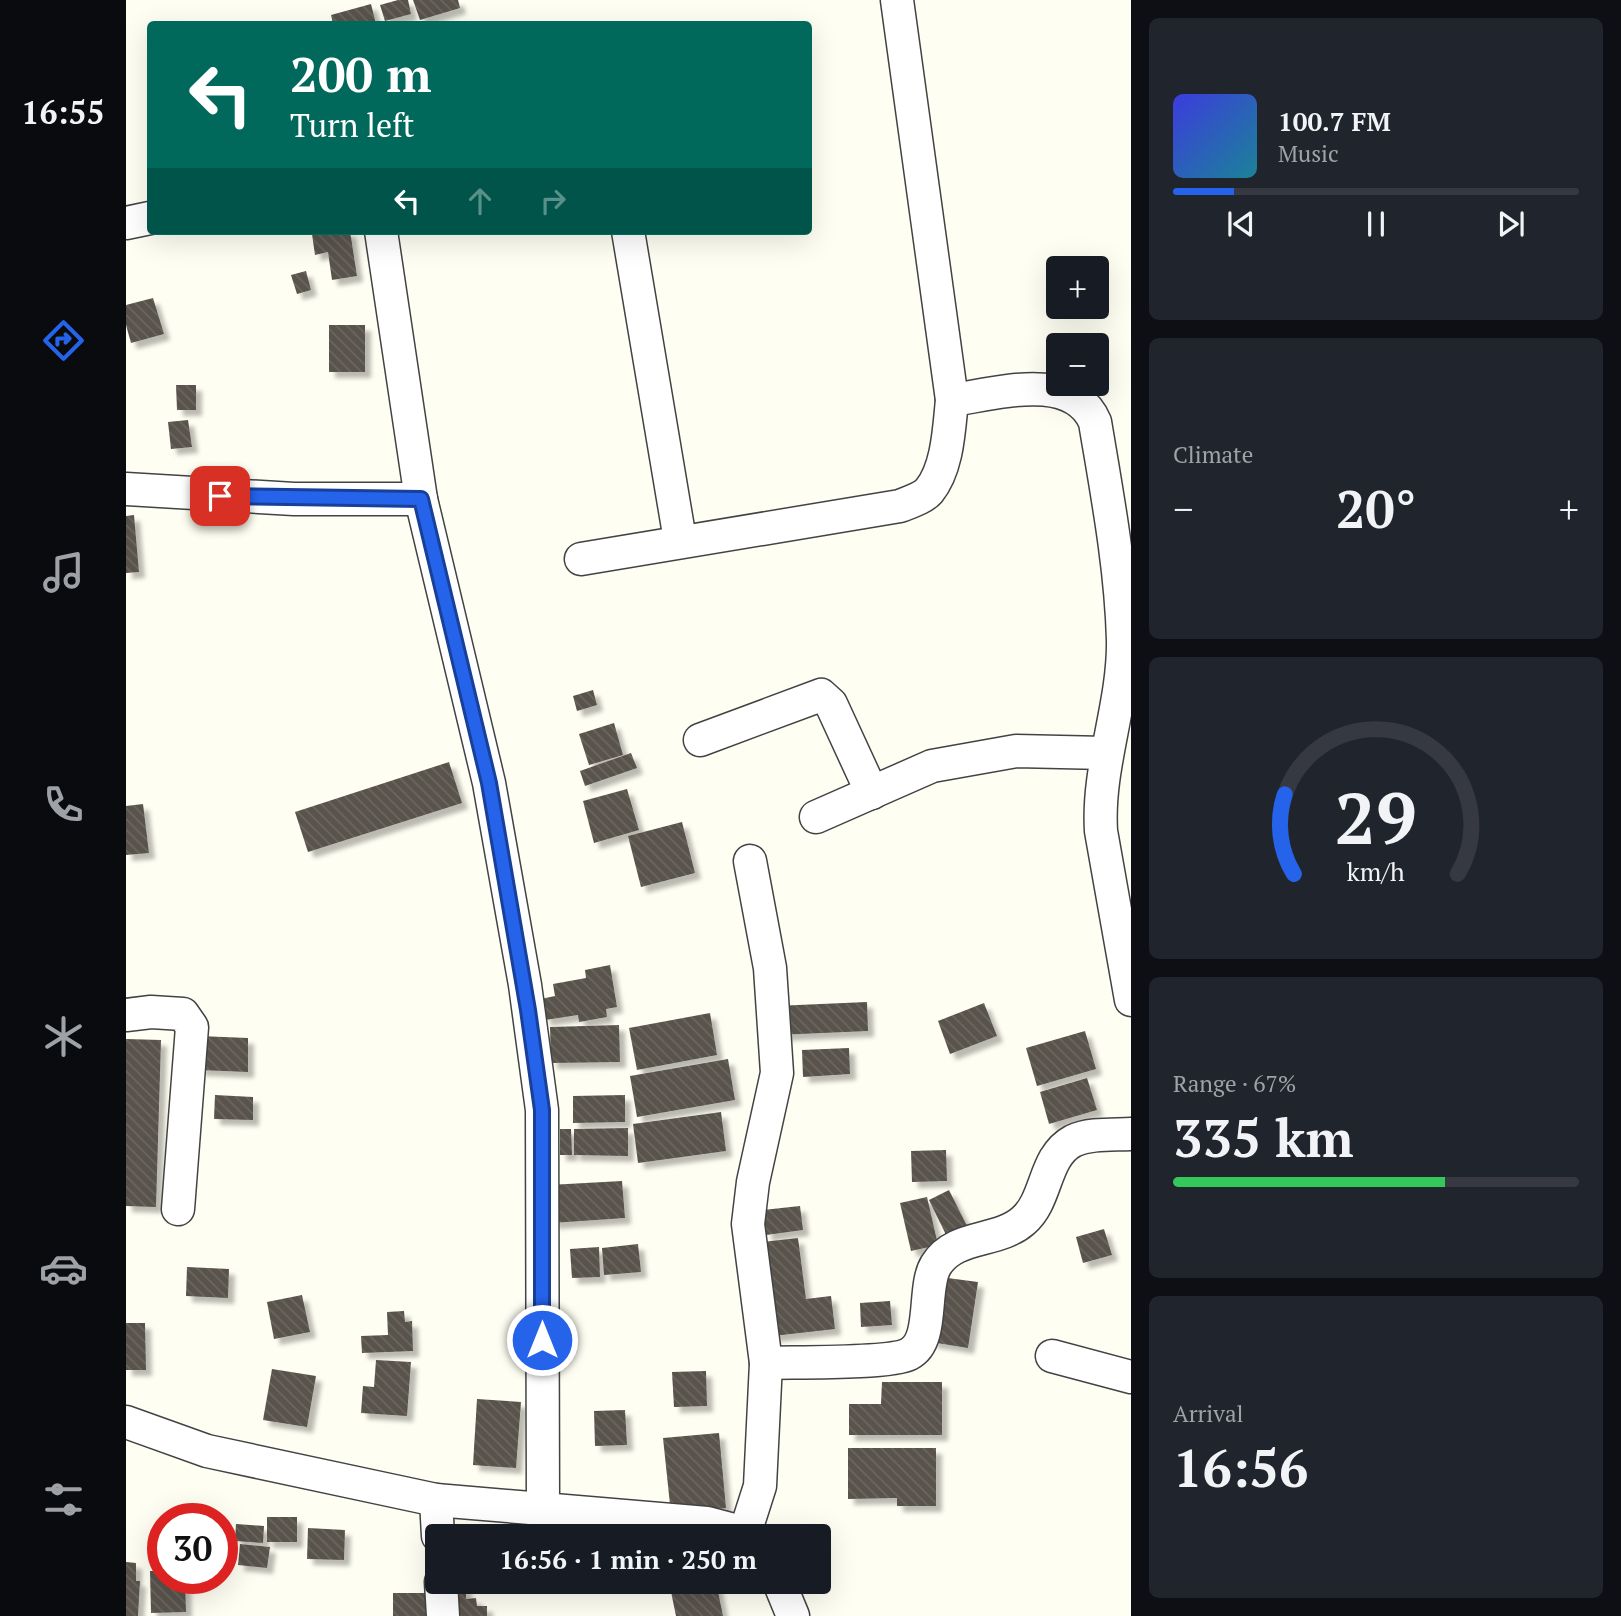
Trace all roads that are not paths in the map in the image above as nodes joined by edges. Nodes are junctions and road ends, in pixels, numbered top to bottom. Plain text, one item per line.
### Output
1 (897, 0) edge
2 (147, 219) edge
3 (126, 223) edge
4 (382, 235) edge
5 (629, 235) edge
6 (952, 400) junction
7 (126, 489) edge
8 (421, 499) junction
9 (680, 540) junction
10 (581, 559) dead end
11 (700, 740) dead end
12 (1105, 753) junction
13 (872, 793) junction
14 (816, 817) dead end
15 (750, 861) dead end
16 (1131, 1000) edge
17 (126, 1015) edge
18 (1131, 1134) edge
19 (178, 1209) dead end
20 (1052, 1356) dead end
21 (766, 1363) junction
22 (1131, 1377) edge
23 (126, 1422) edge
24 (436, 1500) junction
25 (543, 1508) junction
26 (437, 1524) edge
27 (710, 1524) edge
28 (750, 1524) edge
29 (442, 1594) edge
30 (784, 1594) edge
31 (443, 1616) edge
32 (793, 1616) edge

1 - 6 street
2 - 3 street
4 - 8 street
5 - 9 street
6 - 9 street
6 - 12 street
7 - 8 street
8 - 25 street
9 - 10 street
11 - 13 street
12 - 13 street
12 - 16 street
13 - 14 street
15 - 21 street
17 - 19 street
18 - 21 street
20 - 22 street
21 - 28 street
23 - 24 street
24 - 25 street
24 - 26 street
25 - 27 street
29 - 31 street
30 - 32 street

